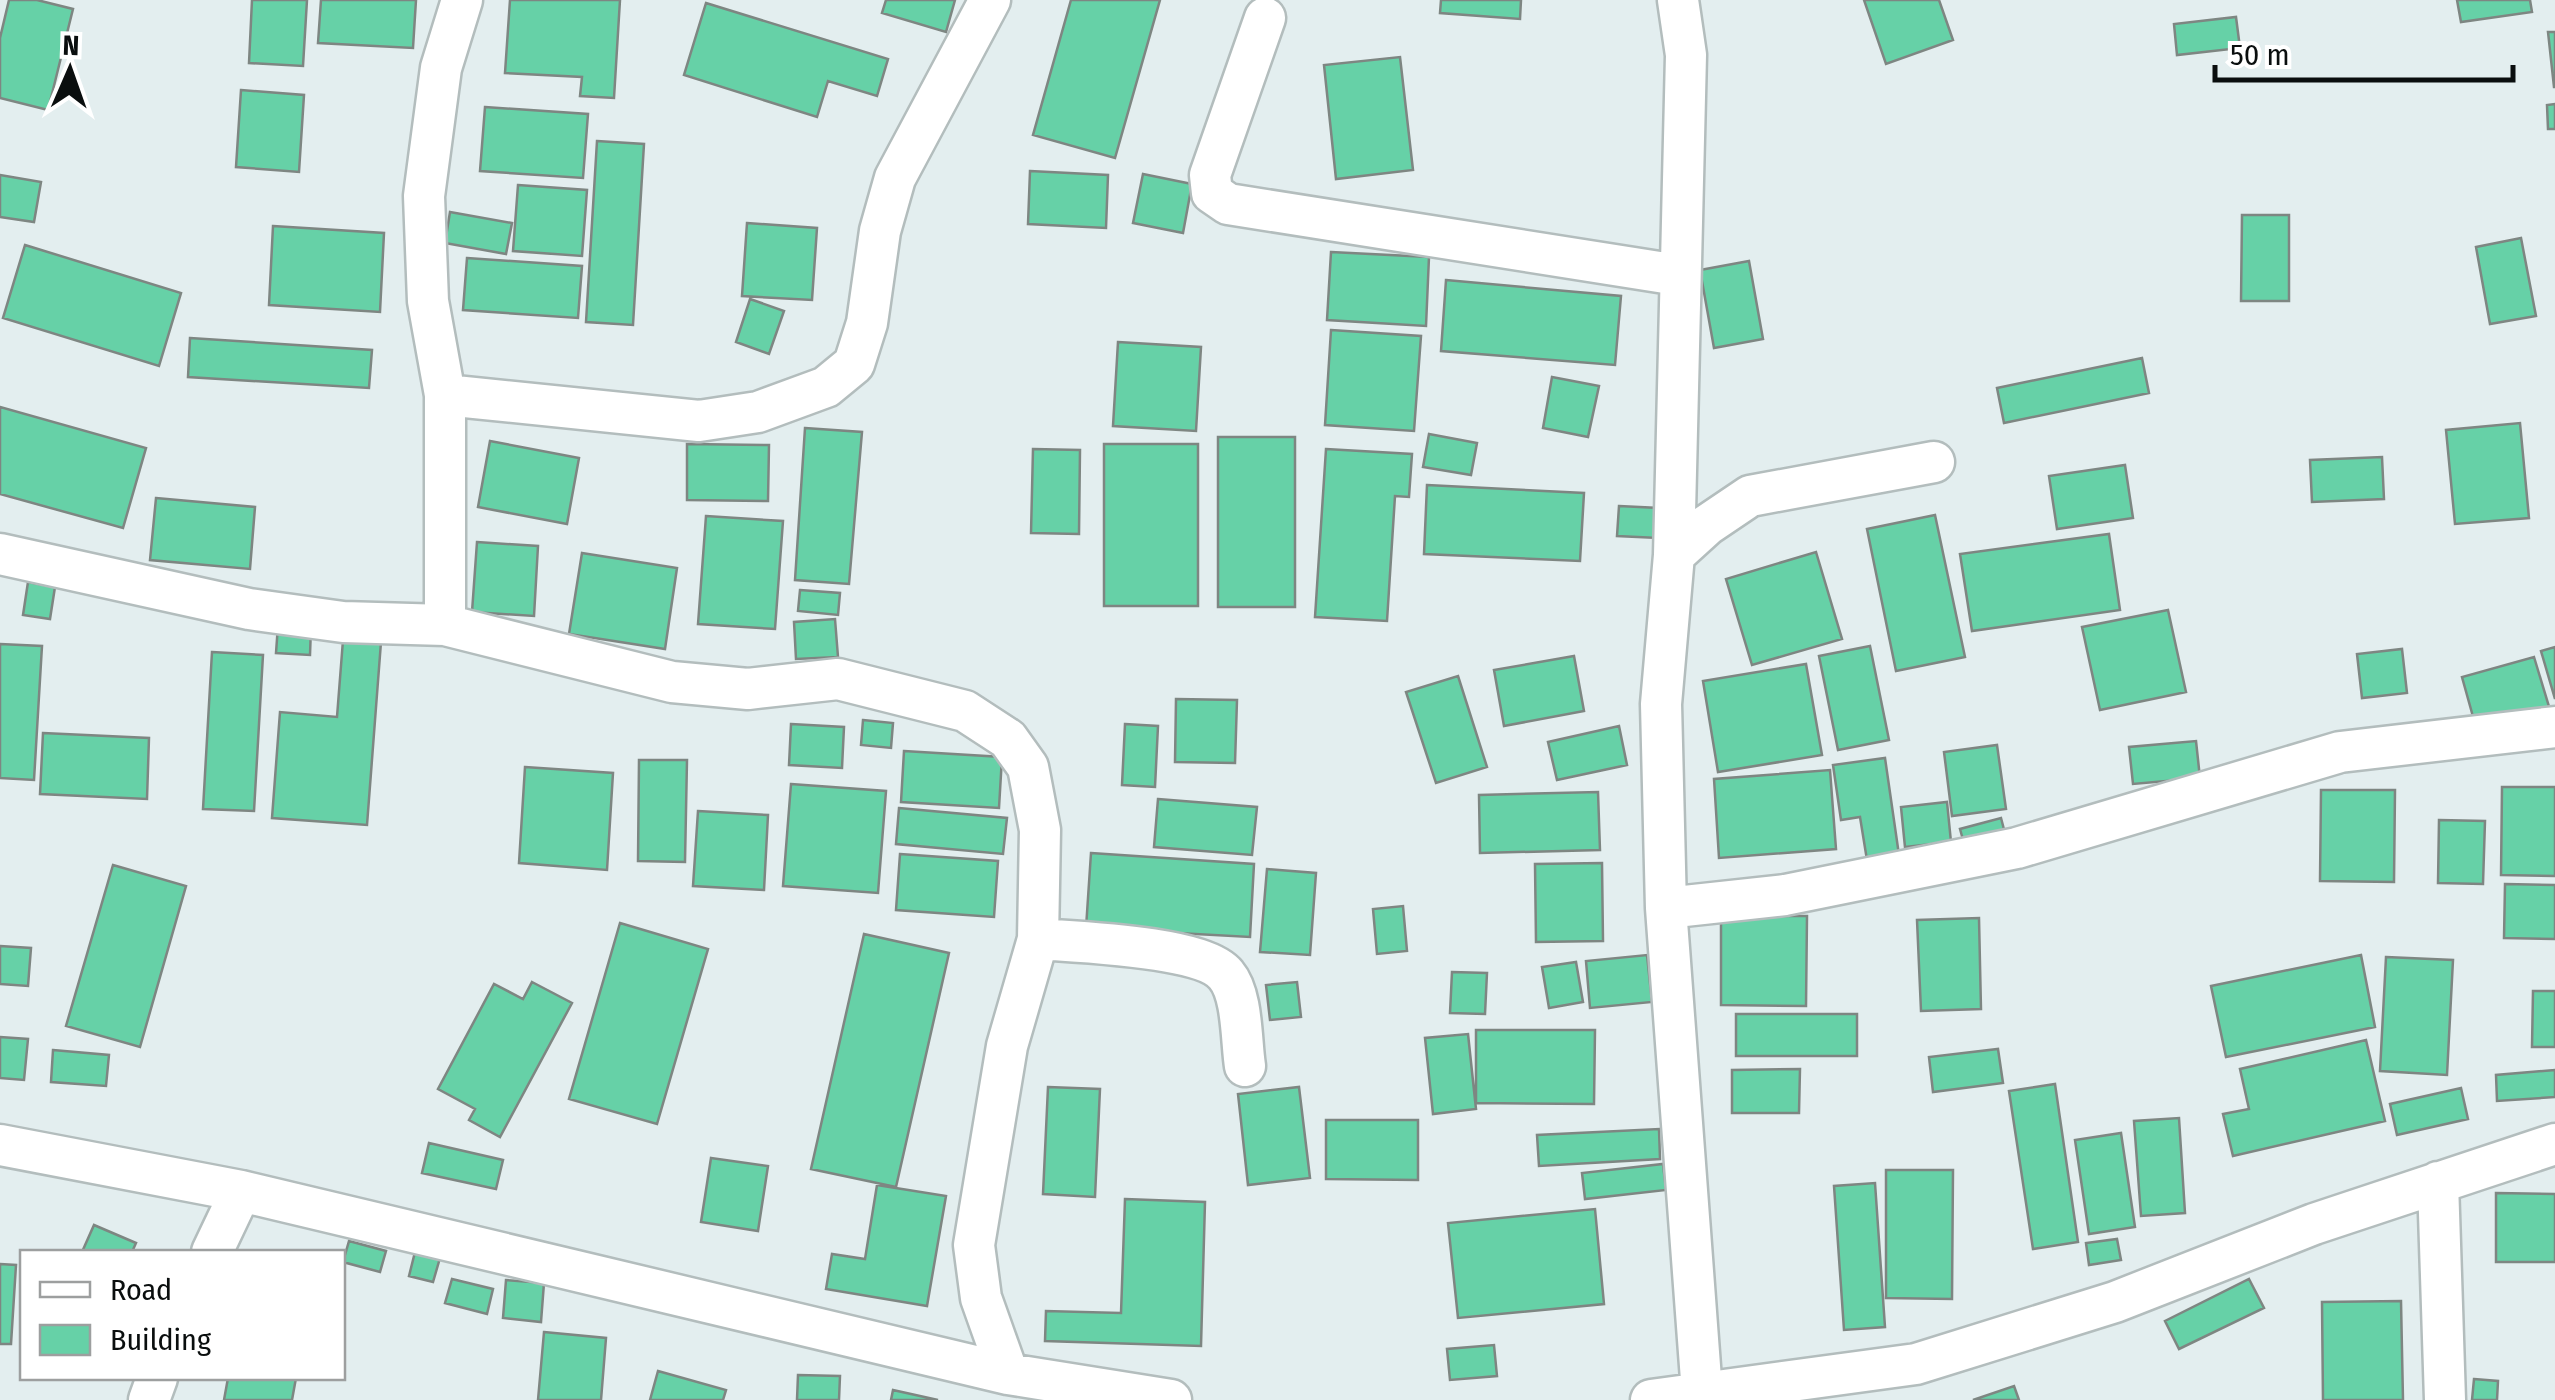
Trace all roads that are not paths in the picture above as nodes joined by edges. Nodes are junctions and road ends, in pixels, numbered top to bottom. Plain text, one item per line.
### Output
1 (462, 0) edge
2 (990, 0) edge
3 (1678, 0) edge
4 (1265, 18) dead end
5 (1678, 274) junction
6 (445, 395) junction
7 (1934, 462) dead end
8 (0, 554) edge
9 (1674, 555) junction
10 (445, 626) junction
11 (2555, 727) edge
12 (1666, 908) junction
13 (1038, 938) junction
14 (1245, 1066) dead end
15 (2555, 1144) edge
16 (0, 1145) edge
17 (2438, 1182) junction
18 (241, 1191) junction
19 (213, 1250) edge
20 (1008, 1374) junction
21 (1916, 1382) edge
22 (1702, 1393) junction
23 (1171, 1400) edge
24 (1651, 1400) edge
25 (2445, 1400) edge

1 - 6 street
2 - 6 street
3 - 5 street
4 - 5 street
5 - 9 street
6 - 10 street
7 - 9 street
8 - 10 street
9 - 12 street
10 - 13 street
11 - 12 street
12 - 22 street
13 - 14 street
13 - 20 street
15 - 17 street
16 - 18 street
17 - 21 street
17 - 25 street
18 - 19 street
18 - 20 street
20 - 23 street
21 - 22 street
22 - 24 street

